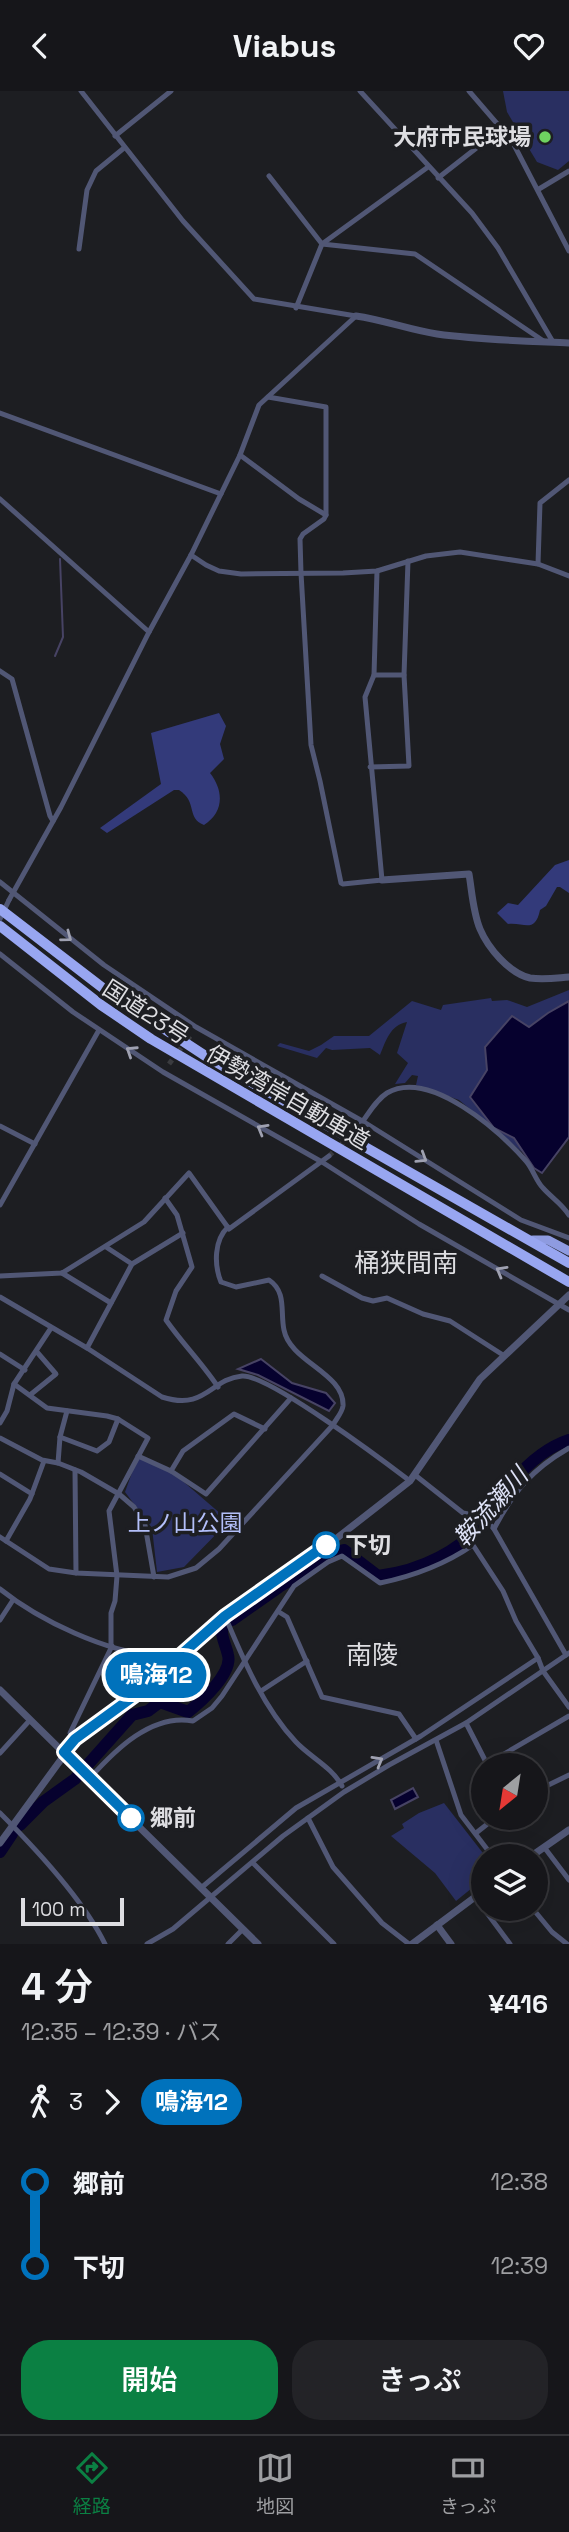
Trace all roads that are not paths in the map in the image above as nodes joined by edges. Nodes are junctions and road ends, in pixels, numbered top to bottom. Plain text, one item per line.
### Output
1 (80, 91) edge
2 (171, 91) edge
3 (360, 91) edge
4 (469, 91) edge
5 (502, 128) junction
6 (115, 136) junction
7 (124, 148) junction
8 (428, 167) junction
9 (569, 171) edge
10 (269, 176) dead end
11 (438, 178) junction
12 (538, 189) junction
13 (322, 244) junction
14 (79, 249) dead end
15 (569, 251) edge
16 (296, 307) junction
17 (356, 316) junction
18 (549, 342) junction
19 (569, 343) edge
20 (268, 397) junction
21 (0, 412) edge
22 (240, 455) junction
23 (569, 480) edge
24 (221, 494) junction
25 (0, 499) edge
26 (326, 515) junction
27 (191, 555) junction
28 (408, 561) junction
29 (538, 564) junction
30 (377, 571) junction
31 (301, 573) junction
32 (569, 576) edge
33 (149, 632) junction
34 (0, 671) edge
35 (374, 675) junction
36 (404, 675) junction
37 (370, 767) junction
38 (53, 821) junction
39 (382, 880) junction
40 (0, 882) edge
41 (13, 894) junction
42 (3, 905) edge
43 (0, 919) edge
44 (0, 927) edge
45 (0, 954) edge
46 (569, 977) edge
47 (196, 1027) junction
48 (99, 1030) junction
49 (191, 1034) tunnel mouth
50 (169, 1064) tunnel mouth
51 (163, 1072) junction
52 (364, 1122) junction
53 (0, 1126) edge
54 (356, 1130) tunnel mouth
55 (35, 1144) junction
56 (329, 1156) tunnel mouth
57 (322, 1162) junction
58 (165, 1198) junction
59 (0, 1205) edge
60 (569, 1215) edge
61 (228, 1227) junction
62 (183, 1233) junction
63 (569, 1238) edge
64 (533, 1240) junction
65 (106, 1247) junction
66 (569, 1251) edge
67 (569, 1261) edge
68 (132, 1264) junction
69 (62, 1273) junction
70 (0, 1276) edge
71 (322, 1276) dead end
72 (569, 1283) edge
73 (569, 1295) edge
74 (0, 1297) edge
75 (111, 1304) junction
76 (560, 1304) junction
77 (569, 1310) edge
78 (51, 1328) junction
79 (87, 1348) junction
80 (37, 1352) junction
81 (0, 1354) edge
82 (503, 1355) junction
83 (25, 1370) junction
84 (14, 1384) junction
85 (218, 1387) junction
86 (30, 1395) junction
87 (290, 1398) junction
88 (0, 1407) edge
89 (7, 1411) junction
90 (67, 1411) junction
91 (118, 1419) junction
92 (0, 1423) edge
93 (333, 1425) junction
94 (265, 1429) junction
95 (60, 1437) junction
96 (0, 1438) edge
97 (569, 1448) edge
98 (138, 1457) junction
99 (44, 1461) junction
100 (58, 1463) junction
101 (75, 1470) junction
102 (171, 1471) junction
103 (0, 1474) edge
104 (412, 1478) junction
105 (32, 1494) junction
106 (119, 1494) junction
107 (494, 1529) junction
108 (0, 1537) edge
109 (6, 1541) junction
110 (76, 1573) junction
111 (117, 1576) junction
112 (154, 1577) junction
113 (0, 1589) edge
114 (13, 1600) junction
115 (279, 1612) junction
116 (225, 1616) junction
117 (0, 1620) edge
118 (112, 1646) junction
119 (183, 1650) junction
120 (568, 1654) edge
121 (538, 1658) junction
122 (307, 1661) junction
123 (245, 1663) junction
124 (543, 1671) junction
125 (0, 1689) edge
126 (261, 1691) junction
127 (569, 1707) edge
128 (569, 1716) edge
129 (30, 1720) junction
130 (466, 1723) junction
131 (75, 1739) junction
132 (416, 1739) junction
133 (436, 1740) junction
134 (64, 1752) junction
135 (0, 1753) edge
136 (481, 1753) edge
137 (507, 1753) edge
138 (85, 1773) junction
139 (569, 1775) edge
140 (341, 1783) junction
141 (548, 1785) edge
142 (344, 1792) junction
143 (0, 1813) edge
144 (308, 1818) junction
145 (12, 1825) junction
146 (569, 1830) edge
147 (479, 1831) edge
148 (476, 1833) junction
149 (0, 1841) edge
150 (484, 1844) edge
151 (548, 1844) edge
152 (548, 1852) edge
153 (253, 1863) junction
154 (569, 1879) edge
155 (201, 1888) junction
156 (211, 1898) junction
157 (471, 1899) edge
158 (492, 1921) edge
159 (543, 1921) edge
160 (437, 1925) junction
161 (243, 1929) junction
162 (105, 1944) edge
163 (147, 1944) edge
164 (228, 1944) edge
165 (258, 1944) edge
166 (334, 1944) edge
167 (410, 1944) edge
168 (450, 1944) edge
169 (510, 1944) edge
170 (567, 1944) edge

1 - 6 street
2 - 6 street
3 - 8 street
4 - 5 street
5 - 11 street
5 - 12 street
6 - 7 street
7 - 14 street
7 - 16 street
8 - 11 street
8 - 13 street
9 - 12 street
10 - 13 street
11 - 18 street
12 - 15 street
13 - 16 street
13 - 18 street
16 - 17 street
17 - 18 street
17 - 20 street
18 - 19 street
20 - 22 street
20 - 26 street
21 - 24 street
22 - 24 street
22 - 26 street
23 - 29 street
24 - 27 street
25 - 33 street
26 - 31 street
27 - 31 street
27 - 33 street
28 - 29 street
28 - 30 street
28 - 36 street
29 - 32 street
30 - 31 street
30 - 35 street
31 - 39 street
33 - 38 street
34 - 38 street
35 - 36 street
35 - 37 street
36 - 37 street
37 - 39 street
38 - 41 street
39 - 46 street
40 - 41 street
41 - 42 street
41 -> 47 street
42 - 43 street, bridge
42 - 64 highway, 国道23号
42 - 67 highway, 伊勢湾岸自動車道, bridge
44 - 72 highway, 伊勢湾岸自動車道, bridge
45 - 48 street
47 - 49 street
47 - 52 street
51 -> 48 street
48 - 55 street
50 - 51 street
57 -> 51 street
52 - 54 street
52 - 60 street
52 -> 63 street
53 - 55 street
55 - 59 street
56 - 57 street
57 - 61 street
76 -> 57 street
58 - 61 street
58 - 62 street
58 - 65 street
61 - 93 street
62 - 68 street
62 - 85 street
64 - 66 highway
64 - 67 highway, 国道23号
65 - 68 street
65 - 69 street
68 - 75 street
69 - 70 street
69 - 75 street
71 - 82 street
73 - 76 street
74 - 78 street
75 - 79 street
76 - 77 street
76 - 82 street
78 - 79 street
78 - 80 street
79 - 85 street
80 - 83 street
80 - 86 street
81 - 83 street
82 - 104 street
83 - 84 street
84 - 86 street
84 - 89 street
85 - 87 street
86 - 90 street
87 - 93 street
87 - 94 street
88 - 89 street
89 - 92 street
90 - 91 street
90 - 95 street
91 - 95 street
91 - 98 street
93 - 104 street
93 - 112 street
94 - 102 street
94 - 102 street
95 - 100 street
96 - 99 street
97 - 107 street
98 - 102 street
98 - 106 street
99 - 100 street
99 - 105 street
100 - 101 street
101 - 106 street
101 - 110 street
103 - 105 street
104 - 107 street
104 - 116 street
105 - 109 street
106 - 111 street
106 - 112 street
107 - 120 street
108 - 109 street
109 - 110 street
110 - 111 street
111 - 112 street
111 - 118 street
113 - 114 street
114 - 117 street
114 - 118 street
115 - 121 street
115 - 122 street
115 - 123 street
116 - 119 street
116 - 123 street
118 - 119 street
118 - 131 street
119 - 131 street
120 - 124 street
121 - 124 street
121 - 132 street
122 - 126 street
122 - 132 street
123 - 126 street
123 - 138 street
124 - 127 street
124 - 130 street
125 - 129 street
126 - 140 street
128 - 137 street
129 - 134 street
129 - 135 street
130 - 133 street
130 - 136 street
131 - 134 street
140 -> 132 street
133 - 142 street
133 - 148 street
134 - 138 street
134 - 145 street
138 - 155 street
139 - 141 street
140 - 142 street
140 - 155 street
142 - 144 street
143 - 145 street
144 - 153 street
144 - 167 street
145 - 149 street
145 - 162 street
146 - 151 street
147 - 148 street
148 - 150 street
152 - 154 street
153 - 156 street
153 - 166 street
155 - 156 street
156 - 161 street
156 - 163 street
157 - 160 street
158 - 169 street
159 - 170 street
160 - 167 street
160 - 168 street
161 - 164 street
161 - 165 street

